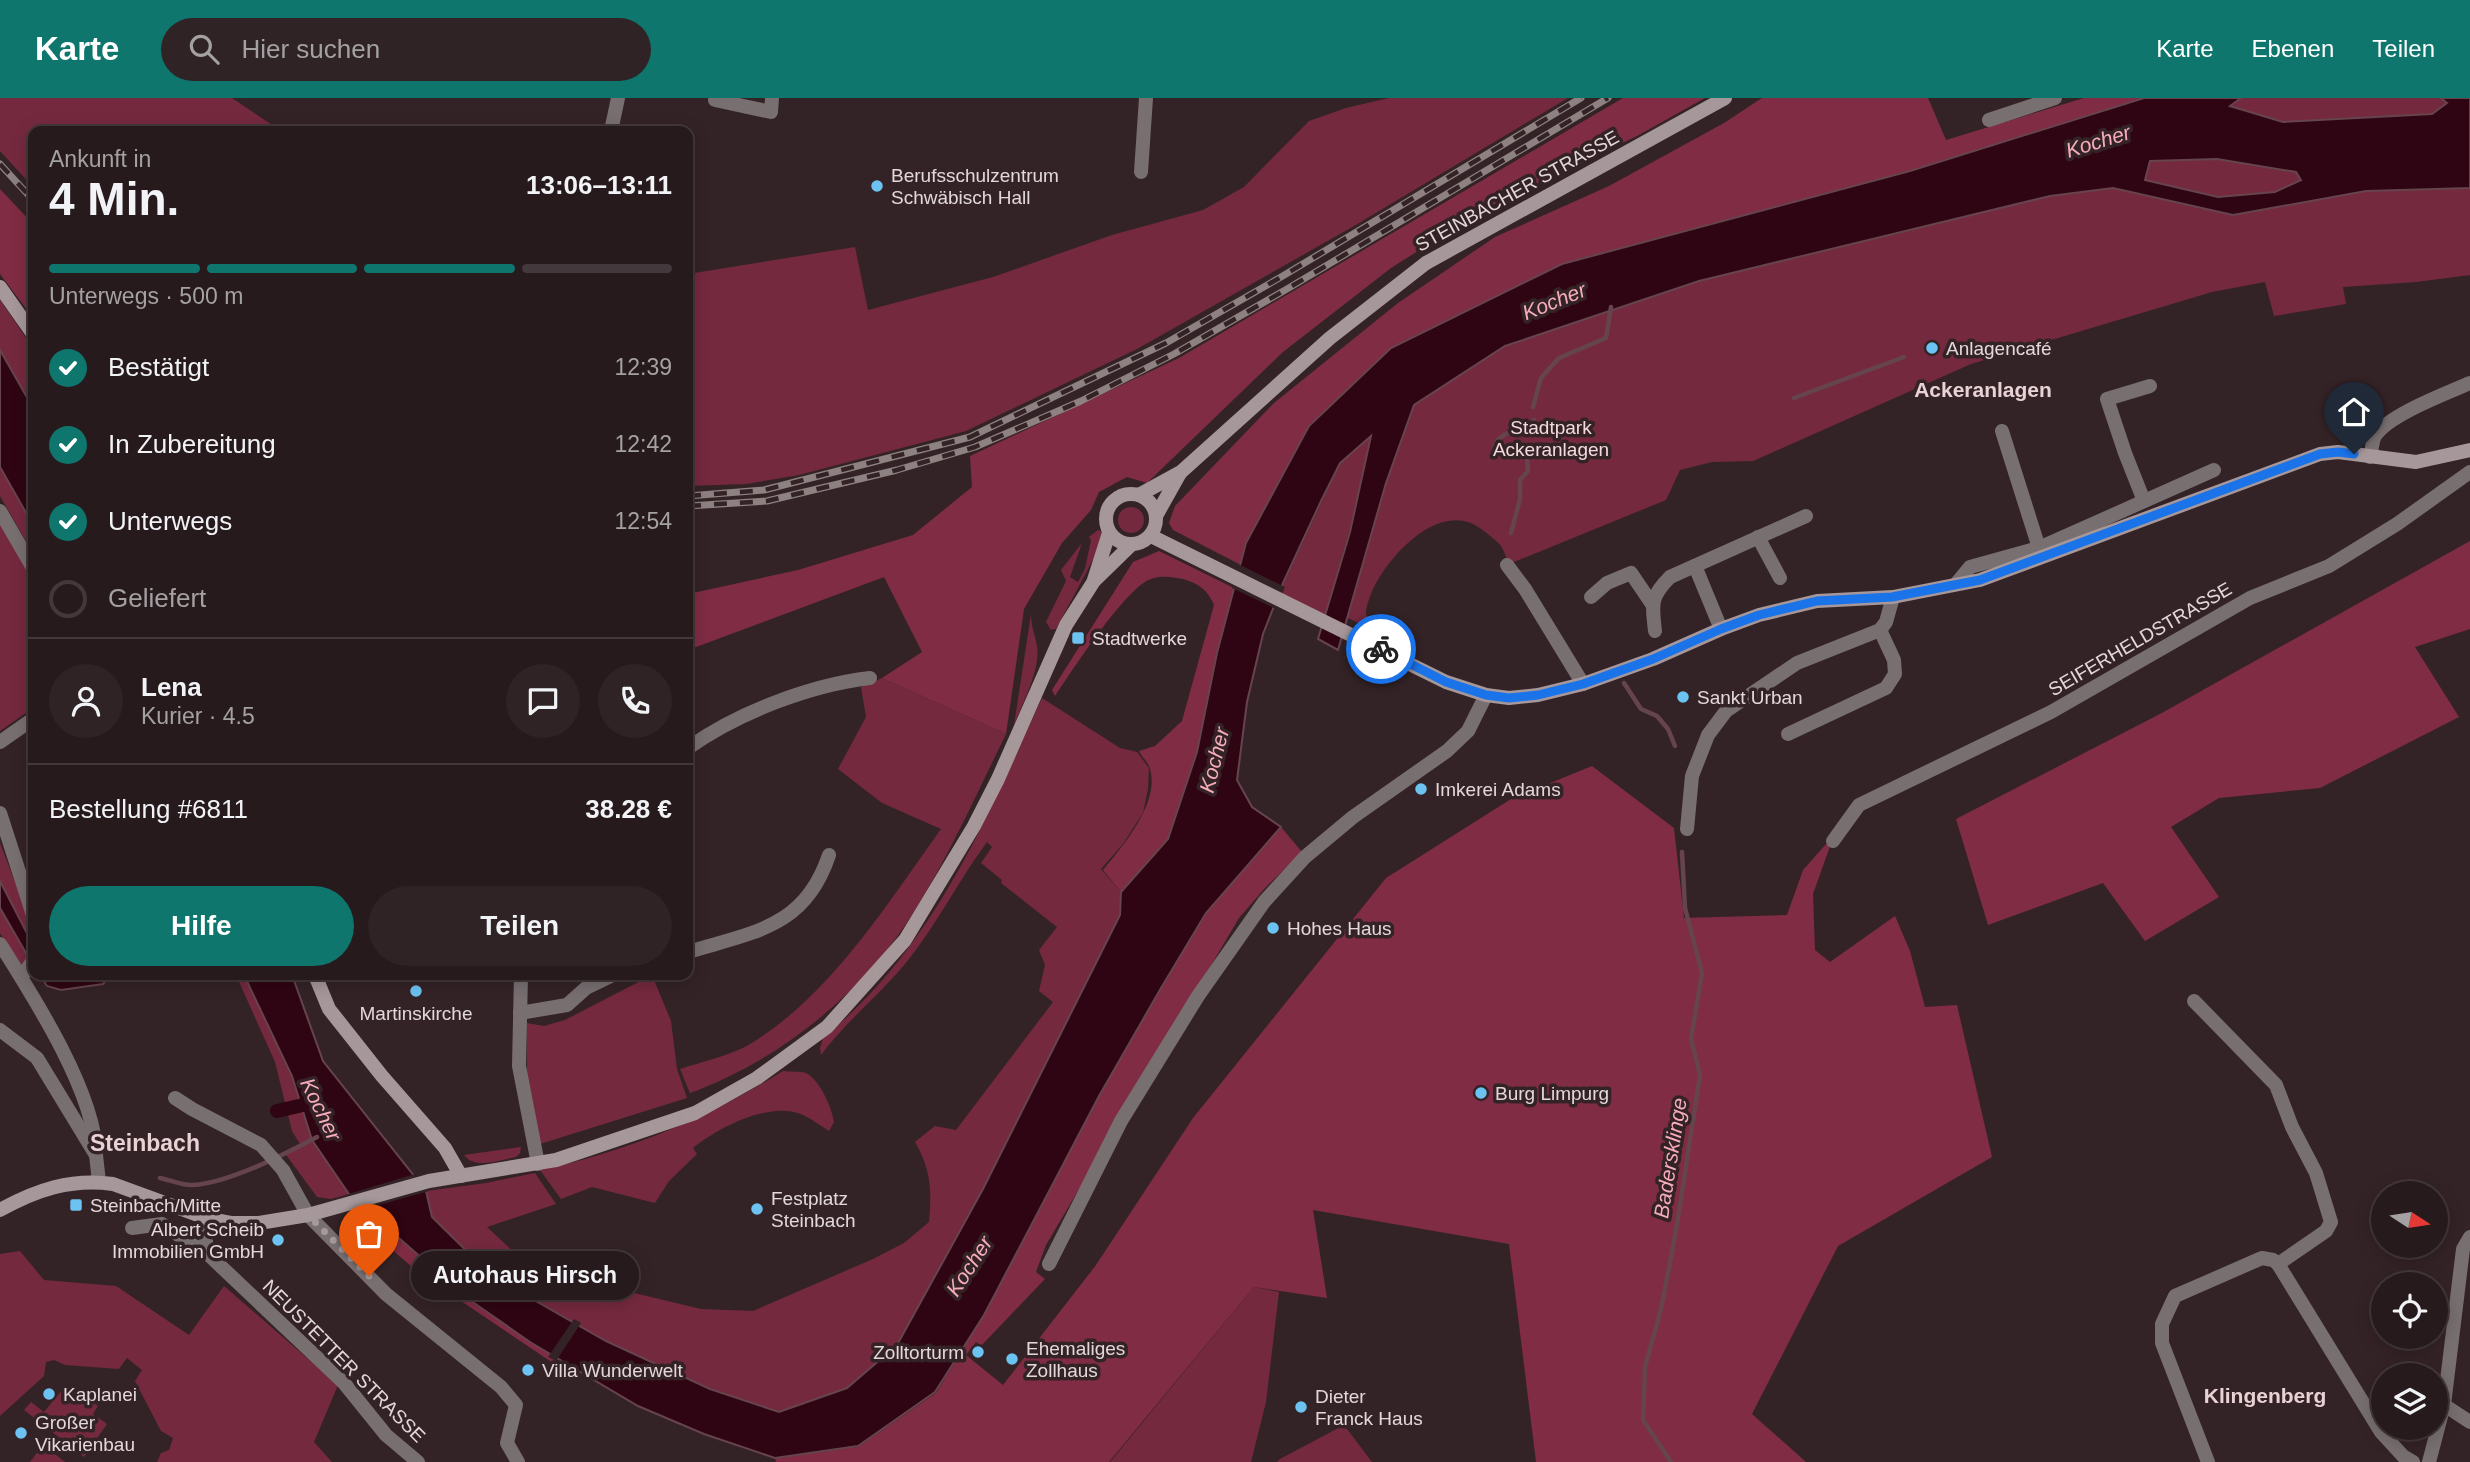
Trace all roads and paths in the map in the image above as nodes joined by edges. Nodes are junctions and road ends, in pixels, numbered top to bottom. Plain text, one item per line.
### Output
1 (618, 98) edge
2 (772, 98) edge
3 (1146, 98) edge
4 (1725, 98) edge
5 (2055, 98) edge
6 (715, 100) dead end
7 (1989, 120) dead end
8 (612, 126) edge
9 (1141, 172) dead end
10 (0, 288) edge
11 (28, 327) edge
12 (2470, 383) edge
13 (2150, 386) dead end
14 (2001, 431) dead end
15 (2470, 450) edge
16 (2371, 457) junction
17 (2214, 470) dead end
18 (1181, 472) junction
19 (2470, 472) edge
20 (1139, 495) junction
21 (2144, 501) junction
22 (0, 511) edge
23 (1156, 516) junction
24 (1806, 516) dead end
25 (1109, 533) junction
26 (1150, 536) junction
27 (1758, 537) junction
28 (1132, 544) junction
29 (2039, 548) junction
30 (28, 559) edge
31 (1507, 565) dead end
32 (1695, 566) junction
33 (1780, 578) dead end
34 (1094, 581) junction
35 (1956, 584) junction
36 (1591, 597) dead end
37 (1892, 597) junction
38 (1651, 604) junction
39 (1721, 629) junction
40 (1880, 630) junction
41 (1655, 631) dead end
42 (870, 678) dead end
43 (1583, 684) junction
44 (1486, 695) junction
45 (28, 722) edge
46 (1788, 734) dead end
47 (0, 742) edge
48 (693, 744) edge
49 (0, 813) edge
50 (1687, 829) dead end
51 (1833, 841) dead end
52 (830, 855) dead end
53 (28, 900) edge
54 (0, 944) edge
55 (693, 950) edge
56 (27, 968) edge
57 (32, 980) edge
58 (317, 980) edge
59 (521, 980) edge
60 (603, 980) edge
61 (2194, 1000) dead end
62 (520, 1013) junction
63 (0, 1030) edge
64 (175, 1098) dead end
65 (96, 1155) junction
66 (538, 1164) junction
67 (461, 1175) junction
68 (99, 1182) junction
69 (0, 1210) edge
70 (308, 1215) junction
71 (206, 1218) junction
72 (132, 1228) dead end
73 (2470, 1237) edge
74 (206, 1251) junction
75 (1049, 1264) dead end
76 (2278, 1264) junction
77 (2448, 1372) edge
78 (2448, 1408) edge
79 (2470, 1422) edge
80 (2435, 1440) edge
81 (418, 1462) edge
82 (518, 1462) edge
83 (2208, 1462) edge
84 (2413, 1462) edge
85 (2430, 1462) edge

1 - 8 street
2 - 6 street
3 - 9 street
4 - 18 main road, STEINBACHER STRASSE
5 - 7 street
10 - 11 main road
12 - 16 street
13 - 21 street
14 - 29 street
15 - 16 main road
16 - 35 main road
17 - 21 street
18 - 20 main road, STEINBACHER STRASSE
18 - 23 main road, STEINBACHER STRASSE
19 - 51 street, SEIFERHELDSTRASSE
20 - 23 main road
20 - 25 main road
21 - 29 street
22 - 30 street
23 - 26 main road
24 - 27 street
25 - 28 main road
25 - 34 main road
26 - 28 main road
26 - 44 main road
27 - 32 street
27 - 33 street
28 - 34 main road
29 - 35 street
31 - 43 street
32 - 38 street
32 - 39 street
34 - 66 main road
35 - 37 main road
36 - 38 street
37 - 39 main road
37 - 40 street
38 - 41 street
39 - 43 main road
40 - 46 street
40 - 50 street
42 - 48 street
43 - 44 main road
44 - 75 street
45 - 47 street
49 - 53 street
52 - 55 street
54 - 56 street
57 - 65 street
58 - 67 main road
59 - 62 street
60 - 62 street
61 - 76 street
62 - 66 street
63 - 65 street
64 - 70 street
65 - 68 street
66 - 67 main road
67 - 70 main road
68 - 69 main road
68 - 71 main road
70 - 71 main road
70 - 82 street
71 - 74 street
72 - 74 street, NEUSTETTER STRASSE
73 - 77 street
74 - 81 street, NEUSTETTER STRASSE
76 - 83 street
76 - 84 street
78 - 79 street
80 - 85 street

